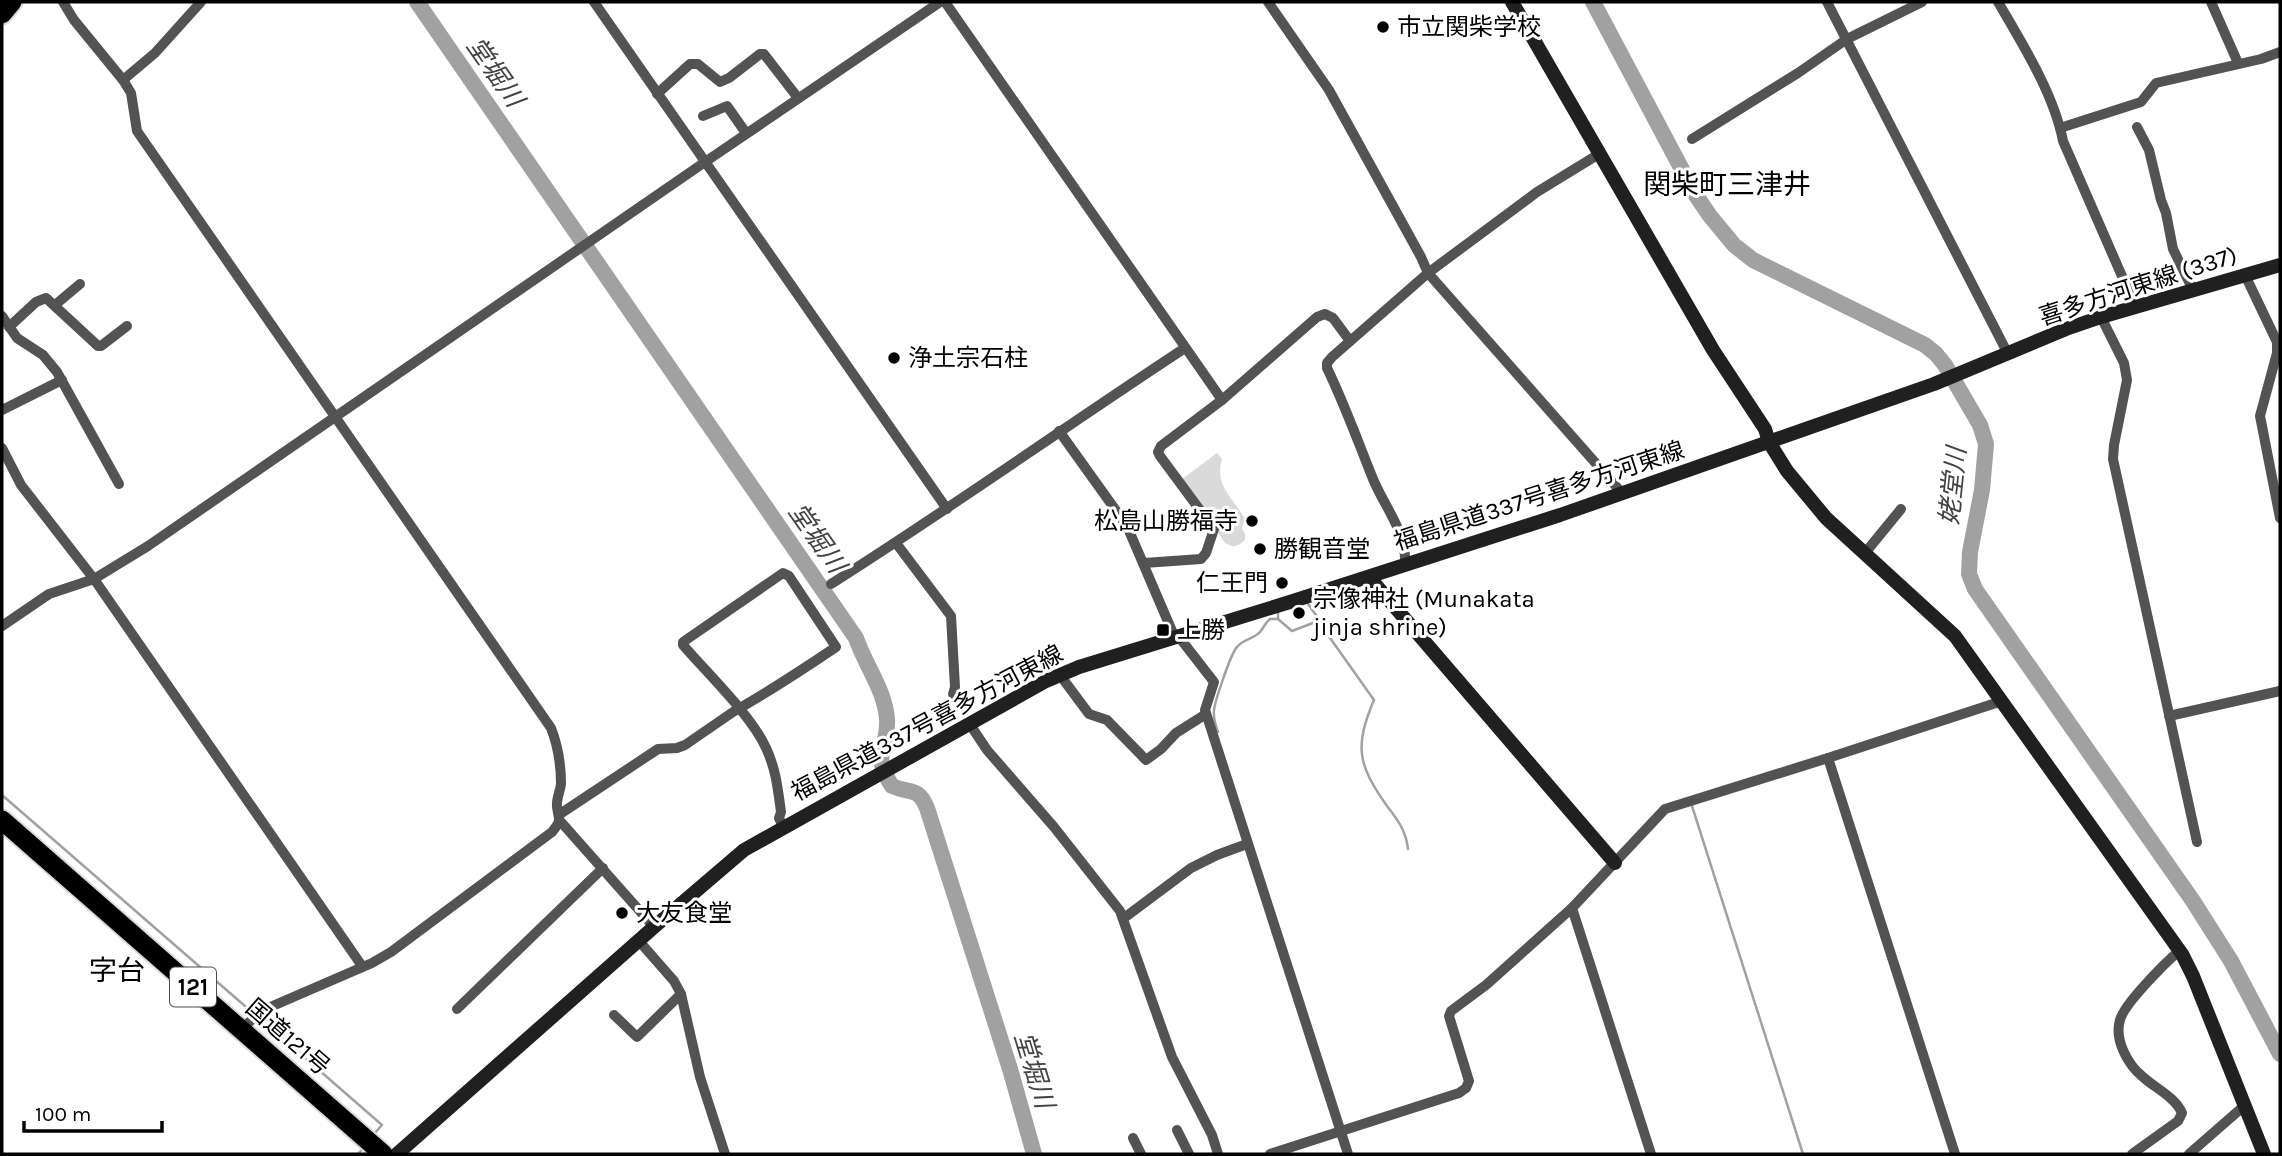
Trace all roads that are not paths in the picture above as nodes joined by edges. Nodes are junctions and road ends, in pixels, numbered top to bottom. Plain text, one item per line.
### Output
1 (12, 2) edge
2 (63, 2) edge
3 (201, 2) edge
4 (594, 2) edge
5 (943, 2) edge
6 (1268, 2) edge
7 (1512, 2) edge
8 (1827, 2) edge
9 (1922, 2) edge
10 (1998, 2) edge
11 (2210, 2) edge
12 (2, 13) edge
13 (1847, 39) junction
14 (2280, 52) edge
15 (2238, 64) junction
16 (123, 80) junction
17 (657, 93) junction
18 (798, 98) junction
19 (703, 116) dead end
20 (2137, 127) dead end
21 (2060, 128) junction
22 (746, 133) junction
23 (1692, 139) dead end
24 (1599, 154) junction
25 (705, 162) junction
26 (2280, 265) edge
27 (1428, 273) junction
28 (2245, 275) junction
29 (80, 284) dead end
30 (2193, 290) junction
31 (55, 305) junction
32 (2135, 306) junction
33 (2, 316) edge
34 (2101, 317) junction
35 (127, 326) dead end
36 (9, 327) junction
37 (1350, 341) junction
38 (1185, 348) junction
39 (2008, 354) junction
40 (62, 380) junction
41 (1934, 384) joint
42 (1222, 400) junction
43 (2, 410) edge
44 (334, 418) junction
45 (1059, 431) junction
46 (1769, 442) junction
47 (2, 447) edge
48 (119, 484) dead end
49 (1622, 493) junction
50 (947, 509) junction
51 (1901, 509) dead end
52 (2280, 518) edge
53 (896, 543) junction
54 (1865, 554) junction
55 (1144, 563) junction
56 (1405, 565) junction
57 (1368, 577) junction
58 (94, 579) junction
59 (831, 584) dead end
60 (2, 626) edge
61 (1177, 638) junction
62 (1060, 675) junction
63 (2280, 691) edge
64 (953, 694) dead end
65 (2002, 701) junction
66 (738, 709) junction
67 (1206, 714) junction
68 (2169, 716) junction
69 (969, 723) junction
70 (1828, 758) junction
71 (559, 819) junction
72 (2, 820) edge
73 (783, 827) junction
74 (2197, 842) dead end
75 (1247, 844) junction
76 (1615, 863) junction
77 (603, 868) junction
78 (1572, 908) junction
79 (1124, 918) junction
80 (654, 927) junction
81 (639, 941) junction
82 (2179, 951) junction
83 (362, 966) junction
84 (681, 994) junction
85 (457, 1009) dead end
86 (614, 1016) dead end
87 (242, 1029) junction
88 (2244, 1106) junction
89 (1177, 1130) dead end
90 (1340, 1131) junction
91 (1133, 1139) dead end
92 (383, 1154) edge
93 (397, 1154) edge
94 (724, 1154) edge
95 (1141, 1154) edge
96 (1189, 1154) edge
97 (1219, 1154) edge
98 (1270, 1154) edge
99 (1348, 1154) edge
100 (1651, 1154) edge
101 (1955, 1154) edge
102 (2132, 1154) edge
103 (2189, 1154) edge
104 (2264, 1154) edge

1 - 12 highway
2 - 16 street
3 - 16 street
4 - 17 street
5 - 18 street
5 - 38 street
6 - 27 street
7 - 24 main road
8 - 13 street
9 - 13 street
10 - 21 street
11 - 15 street
13 - 23 street
13 - 39 street
14 - 15 street
15 - 21 street
16 - 44 street
17 - 18 street
17 - 25 street
18 - 22 street
19 - 22 street
20 - 30 street
21 - 32 street
22 - 25 street
24 - 27 street
24 - 46 main road
25 - 44 street
25 - 50 street
26 - 28 main road, 喜多方河東線 (337)
27 - 37 street
27 - 49 street
28 - 30 main road, 喜多方河東線 (337)
28 - 52 street
29 - 31 street
30 - 32 main road, 喜多方河東線 (337)
31 - 35 street
31 - 36 street
32 - 34 main road, 喜多方河東線 (337)
33 - 36 street
34 - 39 main road, 喜多方河東線 (337)
34 - 68 street
36 - 40 street
37 - 42 street
37 - 56 street
38 - 42 street
38 - 45 street
39 - 41 main road, 喜多方河東線 (337)
40 - 43 street
40 - 48 street
41 - 46 main road, 福島県道337号喜多方河東線
42 - 55 street
44 - 58 street
44 - 71 street
45 - 50 street
45 - 55 street
46 - 49 main road, 福島県道337号喜多方河東線
46 - 54 main road
47 - 58 street
49 - 56 main road, 福島県道337号喜多方河東線
50 - 53 street
51 - 54 street
53 - 59 street
53 - 64 street
54 - 65 main road
55 - 61 street
56 - 57 main road, 福島県道337号喜多方河東線
57 - 61 main road, 福島県道337号喜多方河東線
57 - 76 main road
58 - 60 street
58 - 83 street
61 - 62 main road, 福島県道337号喜多方河東線
61 - 67 street
62 - 67 street
62 - 69 main road, 福島県道337号喜多方河東線
63 - 68 street
65 - 70 street
65 - 82 main road
66 - 66 street
66 - 71 street
66 - 73 street
67 - 75 street
68 - 74 street
69 - 73 main road, 福島県道337号喜多方河東線
69 - 79 street
70 - 76 street
70 - 101 street
71 - 77 street
71 - 83 street
72 - 87 highway, 国道121号 / 121
73 - 80 main road, 福島県道337号喜多方河東線
75 - 79 street
75 - 90 street
76 - 78 street
77 - 80 street
77 - 85 street
78 - 90 street
78 - 100 street
79 - 97 street
80 - 81 main road, 福島県道337号喜多方河東線
81 - 84 street
81 - 93 main road, 福島県道337号喜多方河東線
82 - 88 main road
82 - 102 street
83 - 87 street
84 - 86 street
84 - 94 street
87 - 92 highway, 国道121号 / 121
88 - 103 street
88 - 104 main road
89 - 96 street
90 - 98 street
90 - 99 street
91 - 95 street

